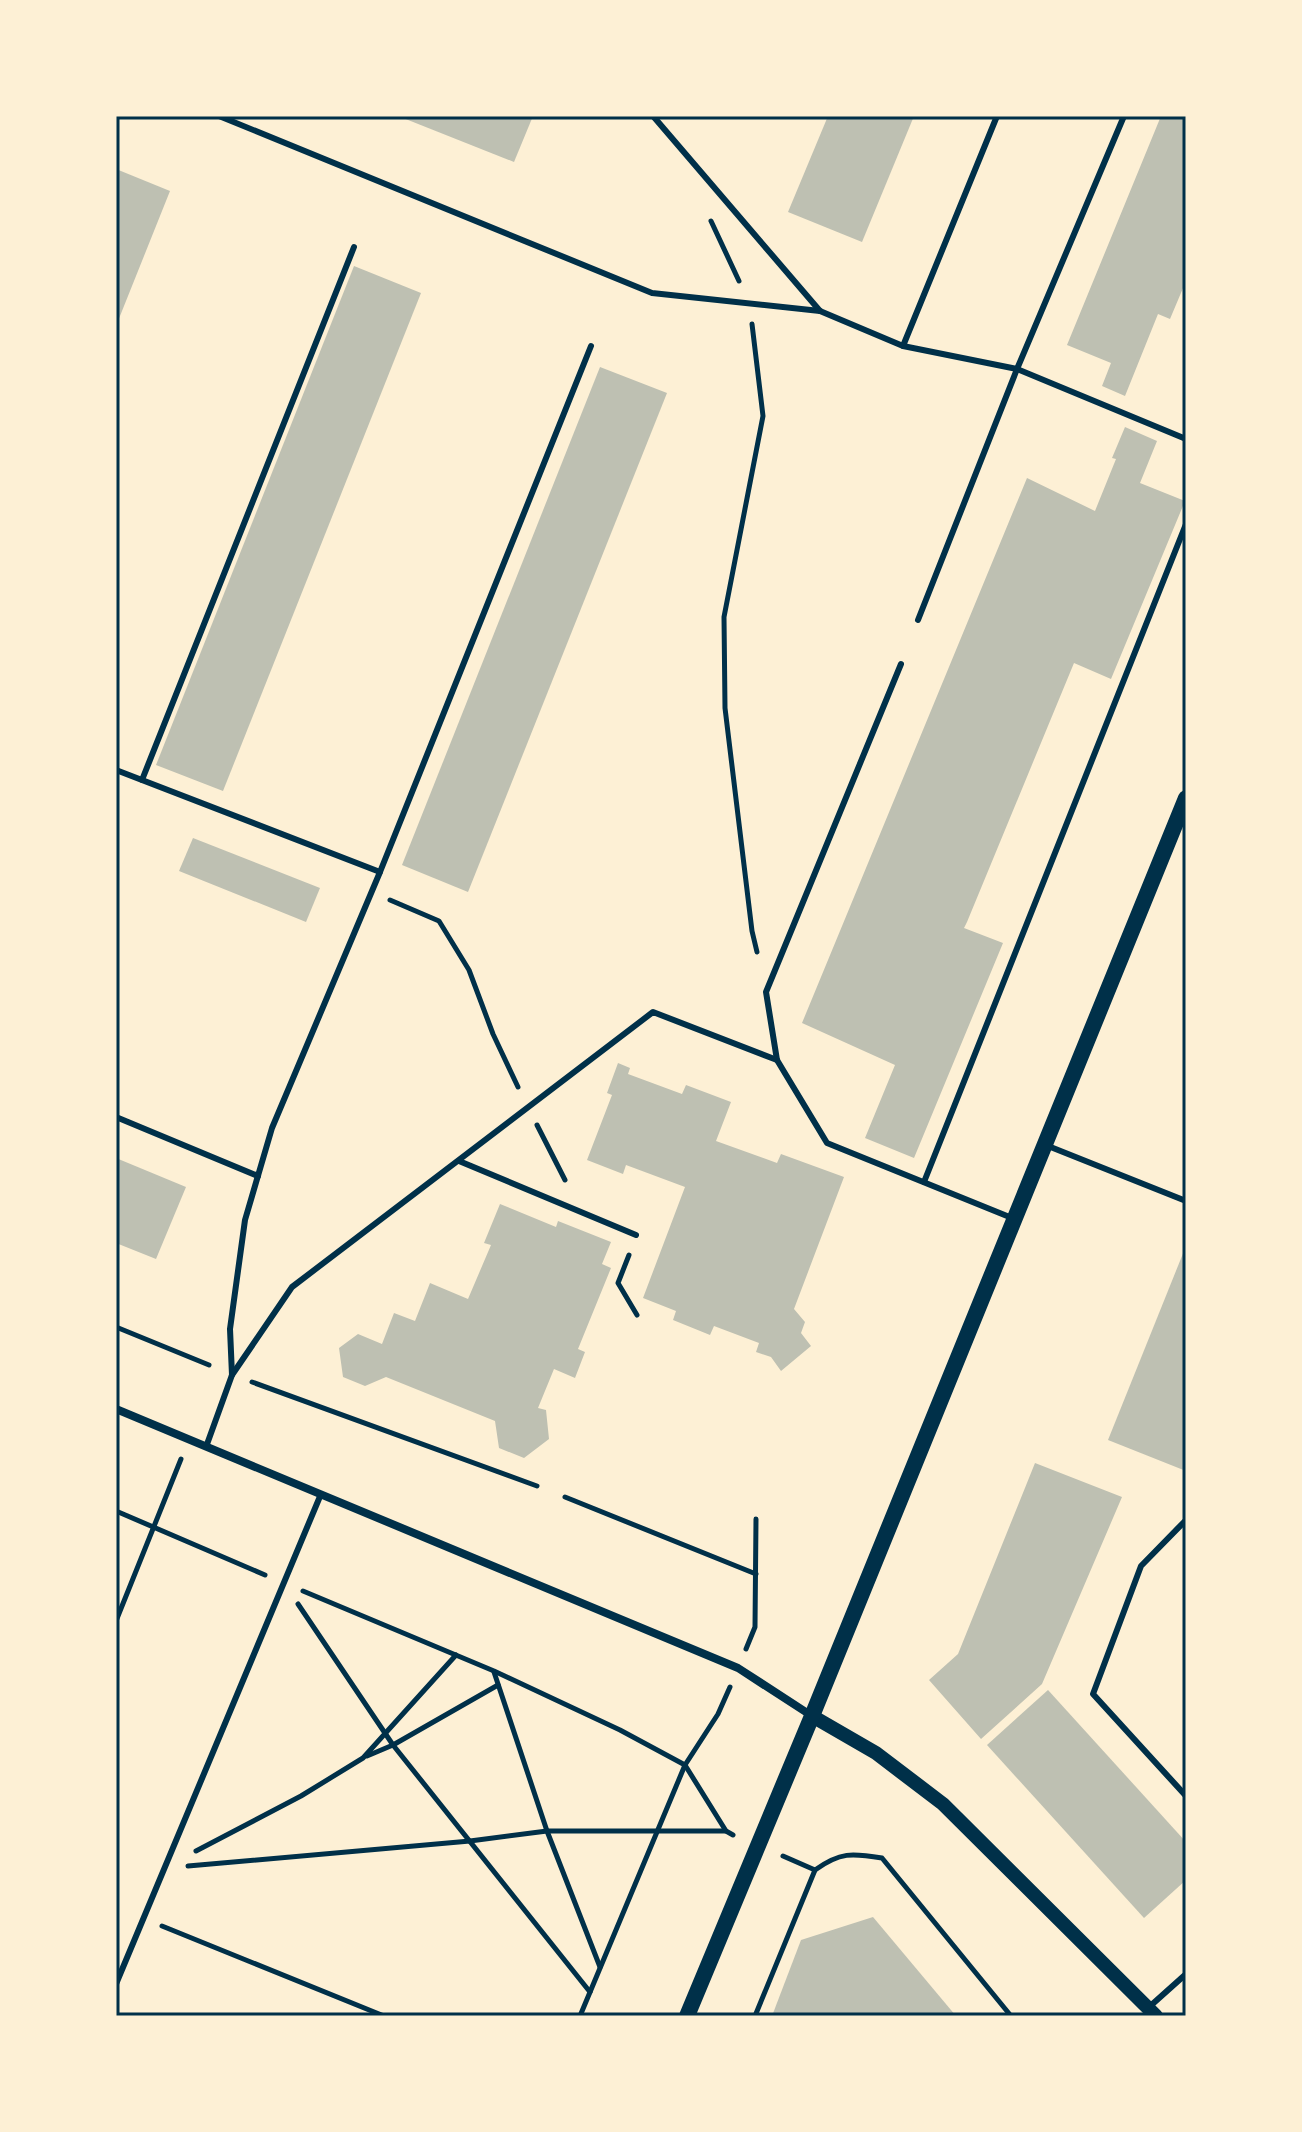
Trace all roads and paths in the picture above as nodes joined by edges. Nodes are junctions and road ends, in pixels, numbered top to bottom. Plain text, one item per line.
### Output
1 (219, 116) edge
2 (653, 116) edge
3 (997, 116) edge
4 (1124, 116) edge
5 (710, 221) dead end
6 (354, 247) dead end
7 (750, 304) junction
8 (820, 311) junction
9 (591, 346) dead end
10 (903, 346) junction
11 (1017, 369) junction
12 (1186, 439) edge
13 (1186, 524) edge
14 (918, 620) dead end
15 (901, 664) dead end
16 (116, 770) edge
17 (142, 780) junction
18 (1186, 798) edge
19 (380, 872) junction
20 (371, 892) junction
21 (766, 992) junction
22 (777, 1060) junction
23 (528, 1108) junction
24 (116, 1117) edge
25 (1044, 1145) junction
26 (459, 1161) junction
27 (258, 1176) junction
28 (924, 1182) junction
29 (1186, 1201) edge
30 (583, 1213) junction
31 (1014, 1219) junction
32 (636, 1235) joint
33 (637, 1315) dead end
34 (116, 1327) edge
35 (232, 1375) junction
36 (116, 1409) edge
37 (189, 1440) junction
38 (206, 1447) junction
39 (537, 1486) dead end
40 (321, 1494) junction
41 (565, 1497) dead end
42 (116, 1511) edge
43 (756, 1519) dead end
44 (1186, 1520) edge
45 (154, 1527) junction
46 (756, 1574) junction
47 (284, 1583) junction
48 (116, 1621) edge
49 (456, 1655) junction
50 (738, 1668) junction
51 (494, 1671) junction
52 (498, 1685) junction
53 (812, 1716) junction
54 (386, 1735) junction
55 (393, 1745) junction
56 (363, 1758) junction
57 (685, 1765) junction
58 (1186, 1796) edge
59 (658, 1829) junction
60 (547, 1831) junction
61 (726, 1831) junction
62 (470, 1841) junction
63 (758, 1844) junction
64 (163, 1868) junction
65 (815, 1870) junction
66 (143, 1918) junction
67 (600, 1967) junction
68 (1186, 1974) edge
69 (116, 1984) edge
70 (590, 1992) junction
71 (1152, 2012) edge
72 (384, 2016) edge
73 (580, 2016) edge
74 (687, 2016) edge
75 (755, 2016) edge
76 (1011, 2016) edge

1 - 7 lane
2 - 8 lane
3 - 10 lane
4 - 11 lane
5 - 7 path
6 - 17 lane
7 - 8 lane
7 - 21 path
8 - 10 lane
9 - 19 lane
10 - 11 lane
11 - 12 lane
11 - 14 lane
13 - 28 lane
15 - 21 lane
16 - 17 lane
17 - 19 lane
18 - 25 main road
19 - 20 lane
20 - 23 path
20 - 27 lane
21 - 22 lane
22 - 23 lane
22 - 28 lane
23 - 26 lane
23 - 30 path
24 - 27 lane
25 - 29 lane
25 - 31 main road
26 - 30 lane
26 - 35 lane
27 - 35 lane
28 - 31 lane
30 - 32 lane
31 - 53 main road
32 - 33 path
34 - 35 path
35 - 38 lane
35 - 39 path
36 - 37 street
37 - 38 street
37 - 45 path
38 - 40 street
40 - 47 lane
40 - 50 street
41 - 46 path
42 - 45 path
43 - 46 path
44 - 58 lane
45 - 47 path
45 - 48 path
46 - 50 path
47 - 49 path
47 - 54 path
47 - 64 lane
49 - 51 path
49 - 54 path
50 - 53 street
50 - 57 path
51 - 52 path
51 - 57 path
52 - 55 path
52 - 60 path
53 - 63 main road
53 - 71 street
54 - 55 path
54 - 56 path
55 - 56 path
55 - 62 path
56 - 64 path
57 - 59 path
57 - 61 path
59 - 60 path
59 - 61 path
59 - 67 path
60 - 62 path
60 - 67 path
61 - 63 path
62 - 64 path
62 - 70 path
63 - 65 path
63 - 74 main road
64 - 66 lane
65 - 75 path
65 - 76 path
66 - 69 lane
66 - 72 path
67 - 70 path
68 - 71 lane
70 - 73 path

